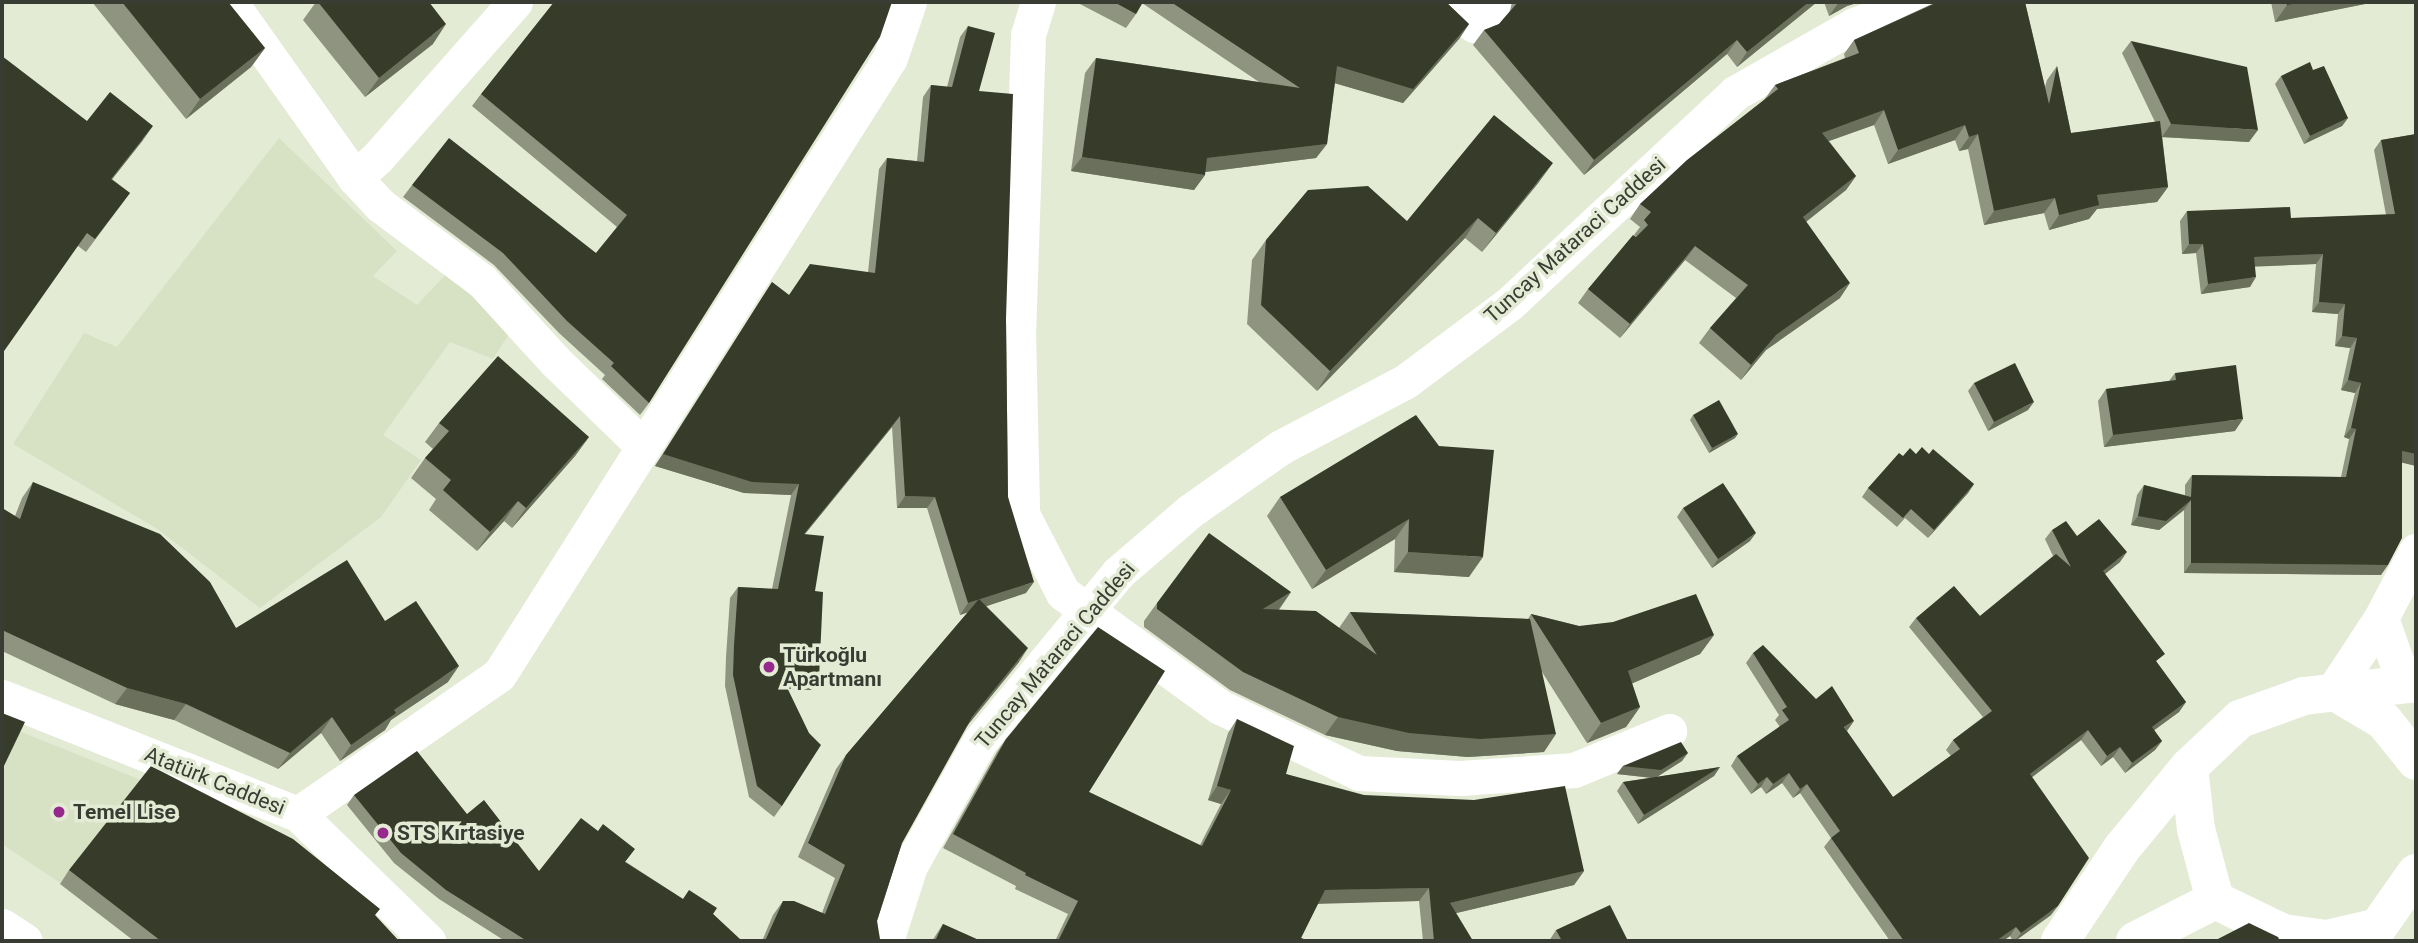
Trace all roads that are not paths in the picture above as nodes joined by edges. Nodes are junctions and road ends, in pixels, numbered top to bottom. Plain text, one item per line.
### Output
1 (230, 2) edge
2 (514, 2) edge
3 (909, 2) edge
4 (1038, 2) edge
5 (1446, 2) edge
6 (1494, 2) edge
7 (1915, 2) edge
8 (355, 178) junction
9 (643, 446) junction
10 (2416, 551) edge
11 (1086, 612) junction
12 (2381, 618) junction
13 (2410, 683) edge
14 (2333, 691) junction
15 (2, 697) edge
16 (1669, 731) dead end
17 (2416, 761) edge
18 (2189, 767) junction
19 (298, 814) junction
20 (2416, 873) edge
21 (2215, 900) junction
22 (2, 926) edge
23 (25, 941) edge
24 (428, 941) edge
25 (886, 941) edge
26 (2060, 941) edge
27 (2135, 941) edge

1 - 8 street
2 - 8 street
3 - 9 street
4 - 11 street
5 - 6 street
7 - 11 street, Tuncay Mataraci Caddesi
8 - 9 street
9 - 19 street
10 - 12 street
11 - 16 street
11 - 25 street, Tuncay Mataraci Caddesi
12 - 13 street
12 - 14 street
13 - 14 main road
14 - 17 main road
14 - 18 main road
15 - 19 street, Atatürk Caddesi
18 - 21 main road
18 - 26 main road
19 - 24 street, Atatürk Caddesi
20 - 21 main road
21 - 27 main road
22 - 23 street

